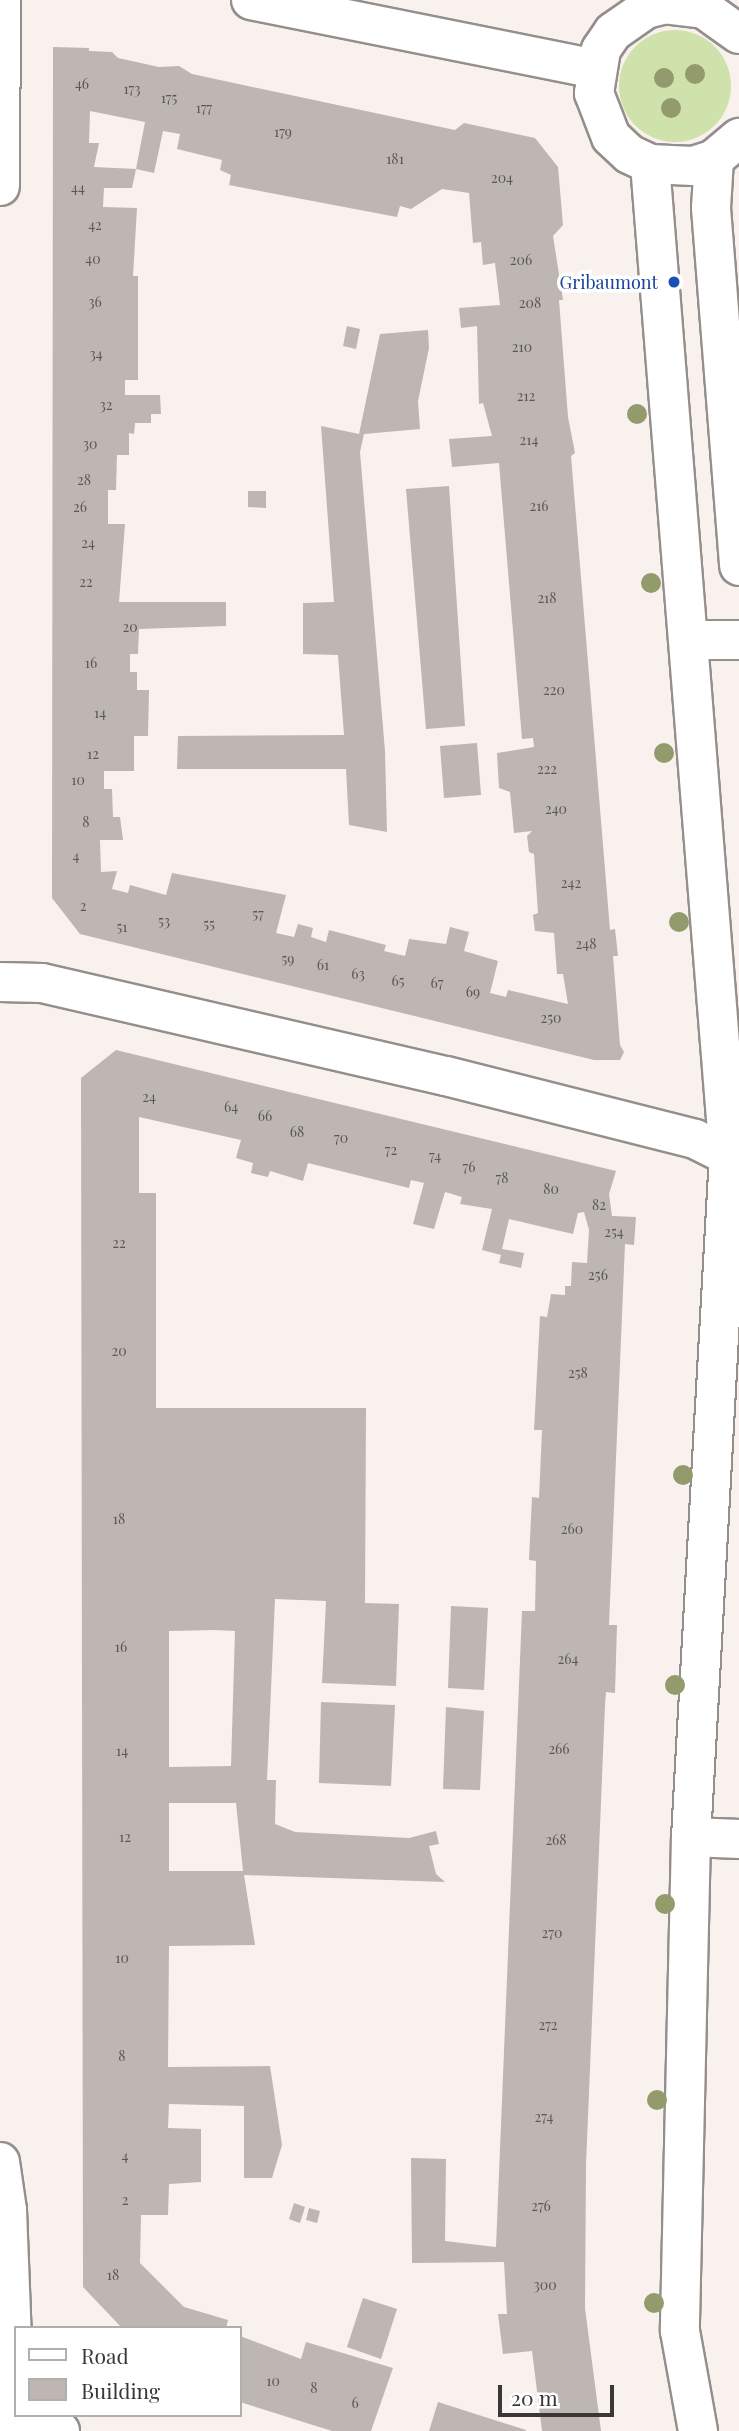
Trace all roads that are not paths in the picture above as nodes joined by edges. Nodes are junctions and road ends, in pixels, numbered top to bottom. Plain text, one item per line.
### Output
1 (1, 0) edge
2 (251, 0) edge
3 (703, 4) edge
4 (627, 9) edge
5 (739, 34) edge
6 (595, 69) junction
7 (727, 149) edge
8 (650, 164) junction
9 (0, 186) edge
10 (739, 566) edge
11 (689, 640) junction
12 (739, 640) edge
13 (0, 982) edge
14 (734, 1159) edge
15 (691, 1837) junction
16 (739, 1839) edge
17 (0, 2162) edge
18 (3, 2413) edge
19 (16, 2417) edge
20 (60, 2431) edge
21 (698, 2431) edge

1 - 9 main road
2 - 6 main road
3 - 4 main road
3 - 5 main road
4 - 6 main road
6 - 8 main road
7 - 8 main road
7 - 10 main road
8 - 11 main road
11 - 12 main road
11 - 14 main road
13 - 14 main road
14 - 15 main road
15 - 16 main road
15 - 21 main road
17 - 18 main road
19 - 20 main road

